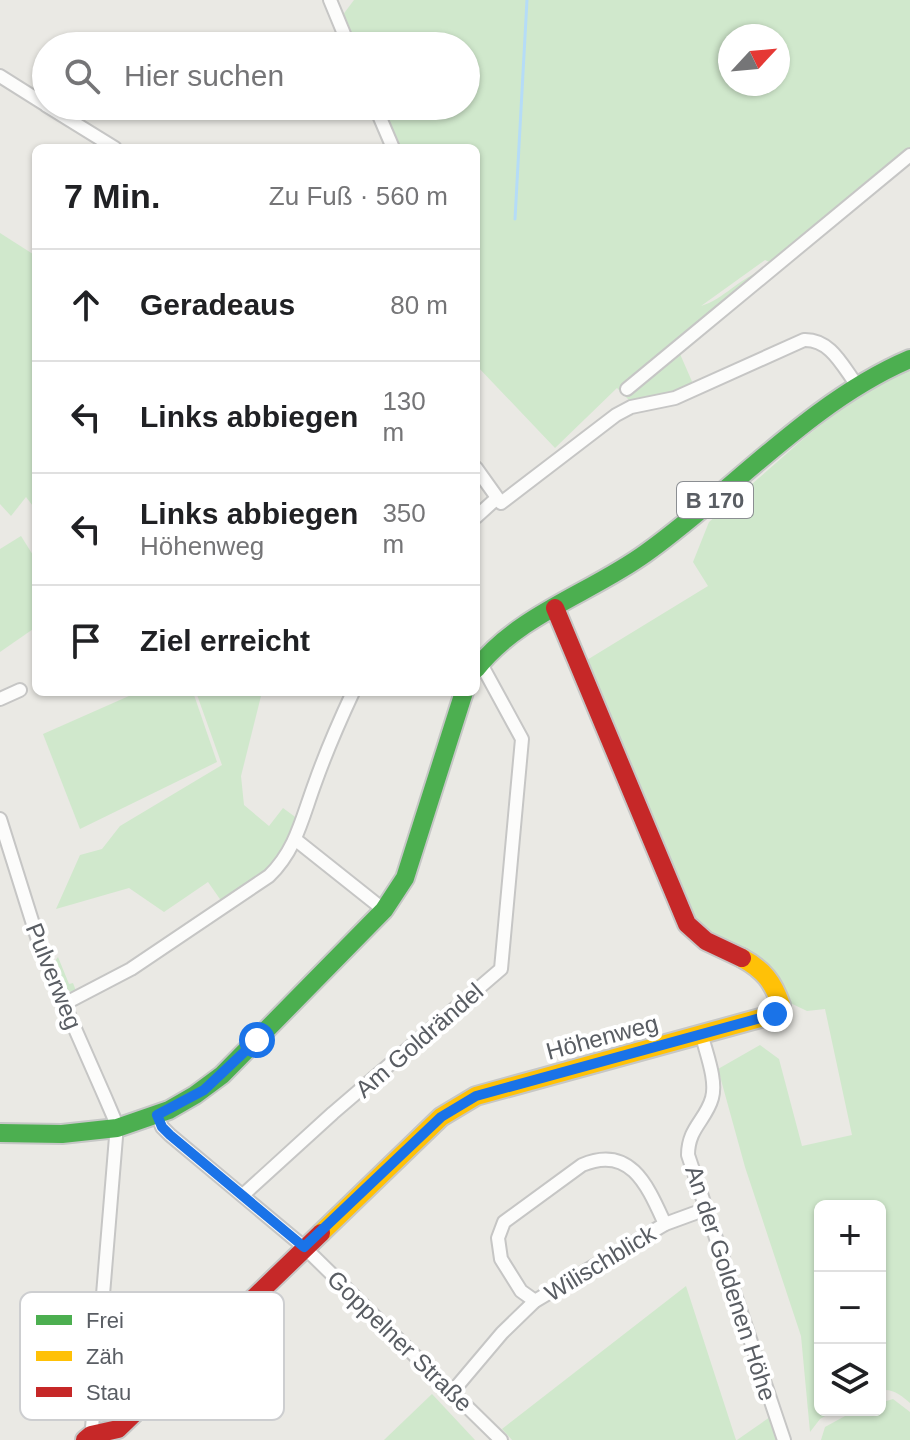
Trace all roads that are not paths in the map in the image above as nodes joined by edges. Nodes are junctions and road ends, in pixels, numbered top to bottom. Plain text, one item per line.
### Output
1 (330, 0) edge
2 (343, 32) edge
3 (0, 76) edge
4 (32, 96) edge
5 (70, 120) edge
6 (381, 120) edge
7 (109, 144) edge
8 (391, 144) edge
9 (910, 155) edge
10 (910, 359) edge
11 (856, 384) junction
12 (627, 389) dead end
13 (480, 474) edge
14 (497, 498) junction
15 (480, 513) edge
16 (555, 608) junction
17 (480, 663) edge
18 (480, 669) edge
19 (20, 690) dead end
20 (351, 696) edge
21 (463, 696) edge
22 (0, 699) edge
23 (0, 819) edge
24 (296, 840) junction
25 (384, 910) junction
26 (64, 1004) junction
27 (702, 1036) junction
28 (157, 1115) junction
29 (115, 1130) junction
30 (0, 1133) edge
31 (243, 1195) junction
32 (706, 1209) junction
33 (665, 1224) junction
34 (304, 1247) junction
35 (101, 1292) edge
36 (258, 1292) edge
37 (535, 1301) junction
38 (453, 1391) junction
39 (127, 1420) edge
40 (89, 1438) edge
41 (501, 1440) edge
42 (784, 1440) edge

1 - 2 street
3 - 4 street
5 - 7 street
6 - 8 street
9 - 12 street
10 - 11 street, B 170
11 - 14 street
11 - 16 street, B 170
13 - 14 street
14 - 15 street
16 - 17 street, B 170
16 - 27 street, Höhenweg
18 - 31 street, Am Goldrändel
19 - 22 street
20 - 24 street
21 - 25 street
23 - 26 street, Pulverweg
24 - 25 street
24 - 26 street
25 - 28 street
26 - 29 street, Pulverweg
27 - 32 street, An der Goldenen Höhe
27 - 34 street, Höhenweg
28 - 29 street
28 - 31 street, Goppelner Straße
29 - 30 street
29 - 35 street
31 - 34 street, Goppelner Straße
32 - 33 street, Wilischblick
32 - 42 street, An der Goldenen Höhe
33 - 37 street, Wilischblick
33 - 37 street, Wilischblick
34 - 36 street, Höhenweg
34 - 38 street, Goppelner Straße
37 - 38 street, Wilischblick
38 - 41 street, Goppelner Straße
39 - 40 street, Höhenweg

